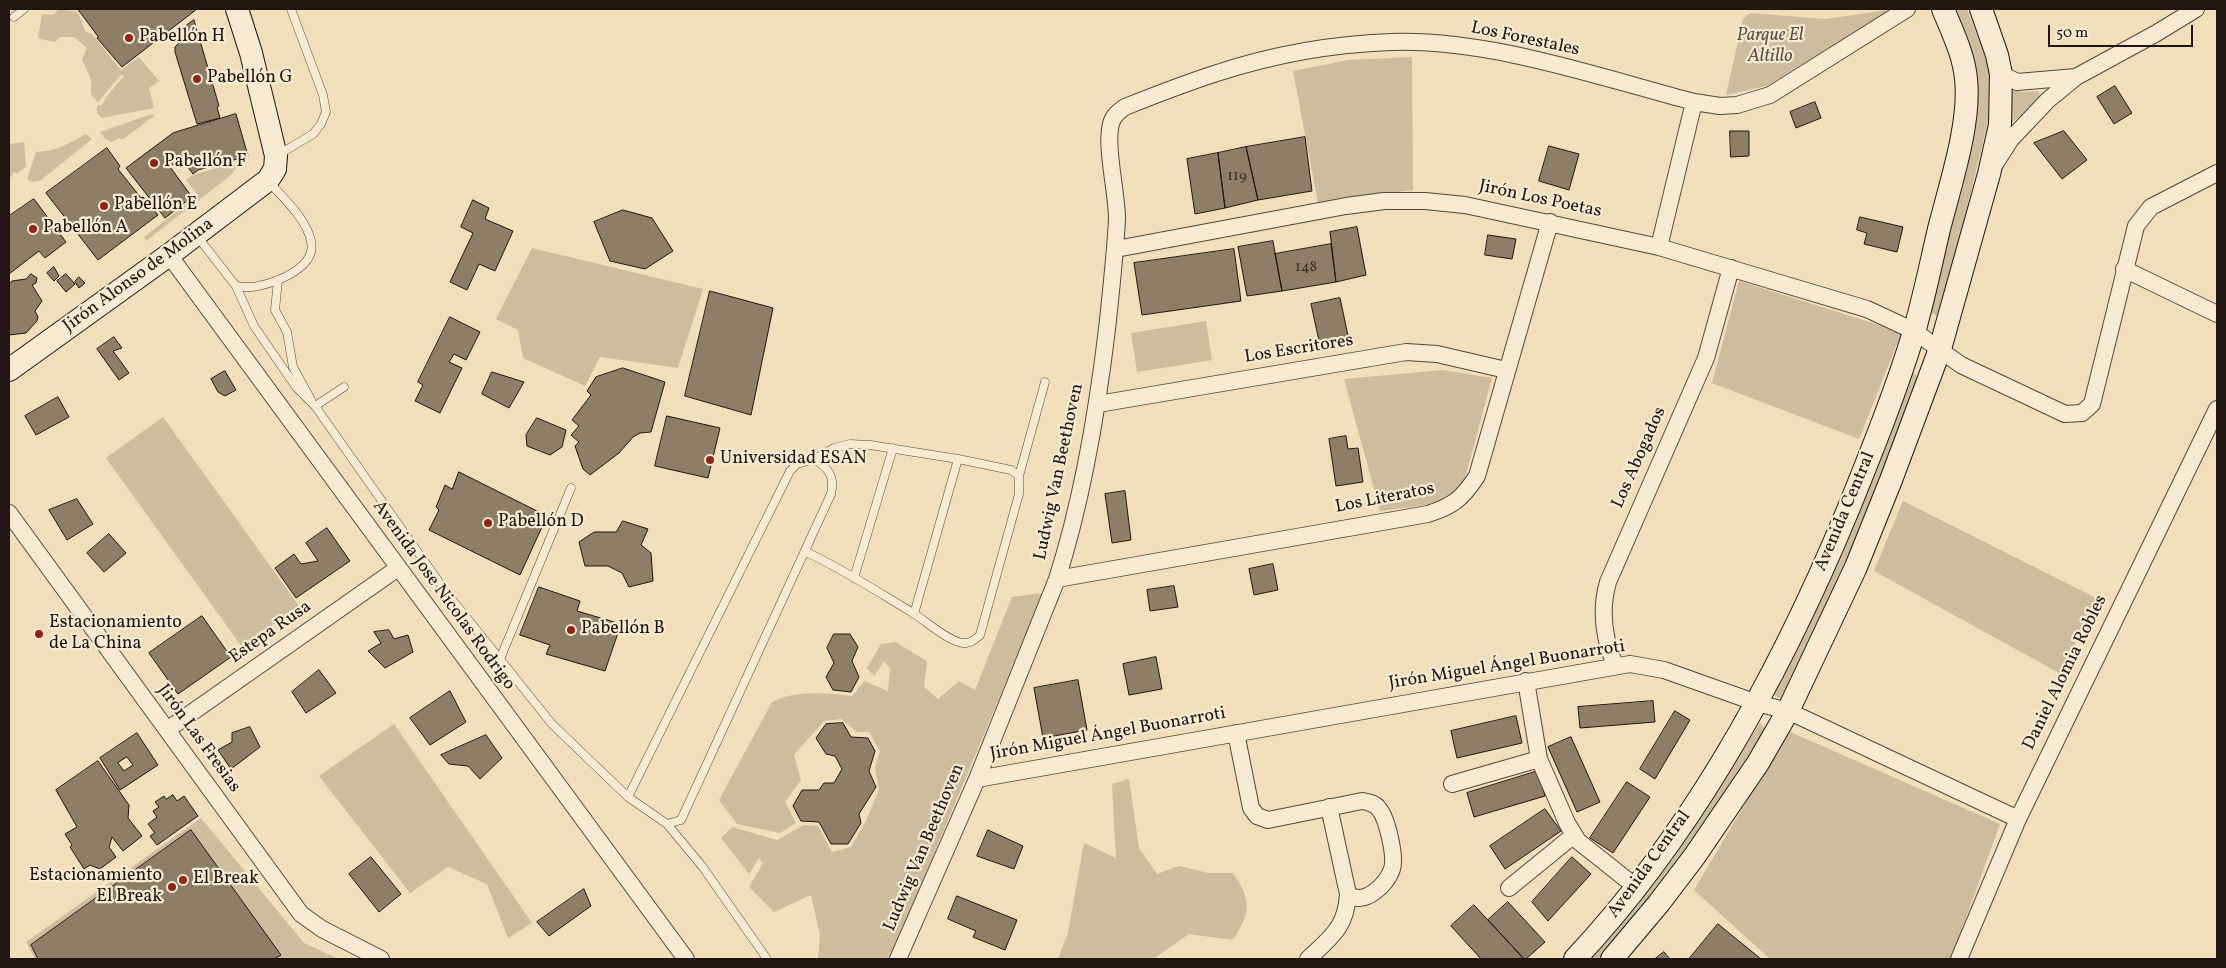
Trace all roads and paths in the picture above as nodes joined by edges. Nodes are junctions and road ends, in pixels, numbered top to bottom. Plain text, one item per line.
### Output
1 (24, 9) edge
2 (237, 9) edge
3 (291, 9) edge
4 (1907, 9) edge
5 (1943, 9) edge
6 (1981, 9) edge
7 (2196, 9) edge
8 (14, 17) dead end
9 (2001, 74) junction
10 (2076, 77) junction
11 (1694, 102) junction
12 (1116, 113) joint
13 (276, 156) junction
14 (2217, 173) edge
15 (1989, 174) junction
16 (268, 180) junction
17 (1550, 222) junction
18 (196, 234) junction
19 (1659, 247) junction
20 (1116, 249) junction
21 (169, 255) junction
22 (1731, 268) junction
23 (2124, 269) junction
24 (278, 280) junction
25 (236, 286) junction
26 (2217, 314) edge
27 (1914, 331) junction
28 (1940, 349) junction
29 (9, 370) edge
30 (1506, 370) junction
31 (1045, 382) dead end
32 (344, 387) dead end
33 (1098, 404) junction
34 (315, 406) junction
35 (2217, 409) edge
36 (893, 448) junction
37 (814, 459) junction
38 (958, 459) junction
39 (1018, 476) junction
40 (571, 488) dead end
41 (9, 513) edge
42 (806, 552) junction
43 (398, 568) junction
44 (854, 578) junction
45 (1057, 578) junction
46 (914, 614) junction
47 (500, 659) junction
48 (1614, 665) junction
49 (1526, 681) junction
50 (1757, 703) junction
51 (1788, 711) junction
52 (167, 730) junction
53 (1236, 733) junction
54 (1539, 759) junction
55 (977, 779) junction
56 (1452, 784) dead end
57 (628, 798) junction
58 (1330, 807) junction
59 (2018, 819) junction
60 (667, 824) junction
61 (1574, 835) junction
62 (1636, 887) junction
63 (1510, 888) dead end
64 (1348, 894) junction
65 (381, 959) edge
66 (686, 959) edge
67 (767, 959) edge
68 (898, 959) edge
69 (1308, 959) edge
70 (1575, 959) edge
71 (1612, 959) edge
72 (1959, 959) edge

1 - 8 lane
2 - 13 street
3 - 13 lane
4 - 11 street, Los Forestales
5 - 27 street, Avenida Central
6 - 9 street, Avenida Central
7 - 10 street
9 - 10 street
9 - 15 street, Avenida Central
10 - 15 street
11 - 12 street, Los Forestales
11 - 19 street
12 - 20 street, Ludwig Van Beethoven
13 - 16 street
14 - 23 street, Jirón Los Poetas
15 - 28 street, Avenida Central
16 - 18 street, Jirón Alonso de Molina
16 - 24 lane
17 - 19 street, Jirón Los Poetas
17 - 20 street, Jirón Los Poetas
17 - 30 street, Los Literatos
18 - 21 street, Jirón Alonso de Molina
18 - 25 lane
19 - 22 street, Jirón Los Poetas
20 - 33 street, Ludwig Van Beethoven
21 - 29 street, Jirón Alonso de Molina
21 - 43 street, Avenida Jose Nicolas Rodrigo
22 - 27 street, Jirón Los Poetas
22 - 48 street, Los Abogados
23 - 26 street
23 - 28 street, Jirón Los Poetas
24 - 25 lane
24 - 34 lane
25 - 34 lane
27 - 28 street, Jirón Los Poetas
27 - 50 street, Avenida Central
28 - 51 street, Avenida Central
30 - 33 street, Los Escritores
30 - 45 street, Los Literatos
31 - 39 lane
32 - 34 lane
33 - 45 street, Ludwig Van Beethoven
34 - 47 lane
35 - 59 street, Daniel Alomia Robles
36 - 37 lane
36 - 38 lane
36 - 44 lane
37 - 42 lane
37 - 57 lane
38 - 39 lane
38 - 46 lane
39 - 46 lane
40 - 47 lane
41 - 52 street, Jirón Las Fresias
42 - 44 lane
42 - 60 lane
43 - 52 street, Estepa Rusa
43 - 66 street, Avenida Jose Nicolas Rodrigo
44 - 46 lane
45 - 55 street, Ludwig Van Beethoven
47 - 57 lane
48 - 49 street, Jirón Miguel Ángel Buonarroti
48 - 50 street, Jirón Miguel Ángel Buonarroti
49 - 53 street, Jirón Miguel Ángel Buonarroti
49 - 54 street
50 - 51 street, Jirón Miguel Ángel Buonarroti
50 - 62 street, Avenida Central
51 - 59 street, Jirón Miguel Ángel Buonarroti
51 - 71 street, Avenida Central
52 - 65 street, Jirón Las Fresias
53 - 55 street, Jirón Miguel Ángel Buonarroti
53 - 58 street
54 - 56 street
54 - 61 street
55 - 68 street, Ludwig Van Beethoven
57 - 60 lane
58 - 64 street
58 - 64 street
59 - 72 street, Daniel Alomia Robles
60 - 67 lane
61 - 62 street
61 - 63 street
62 - 70 street, Avenida Central
64 - 69 street

